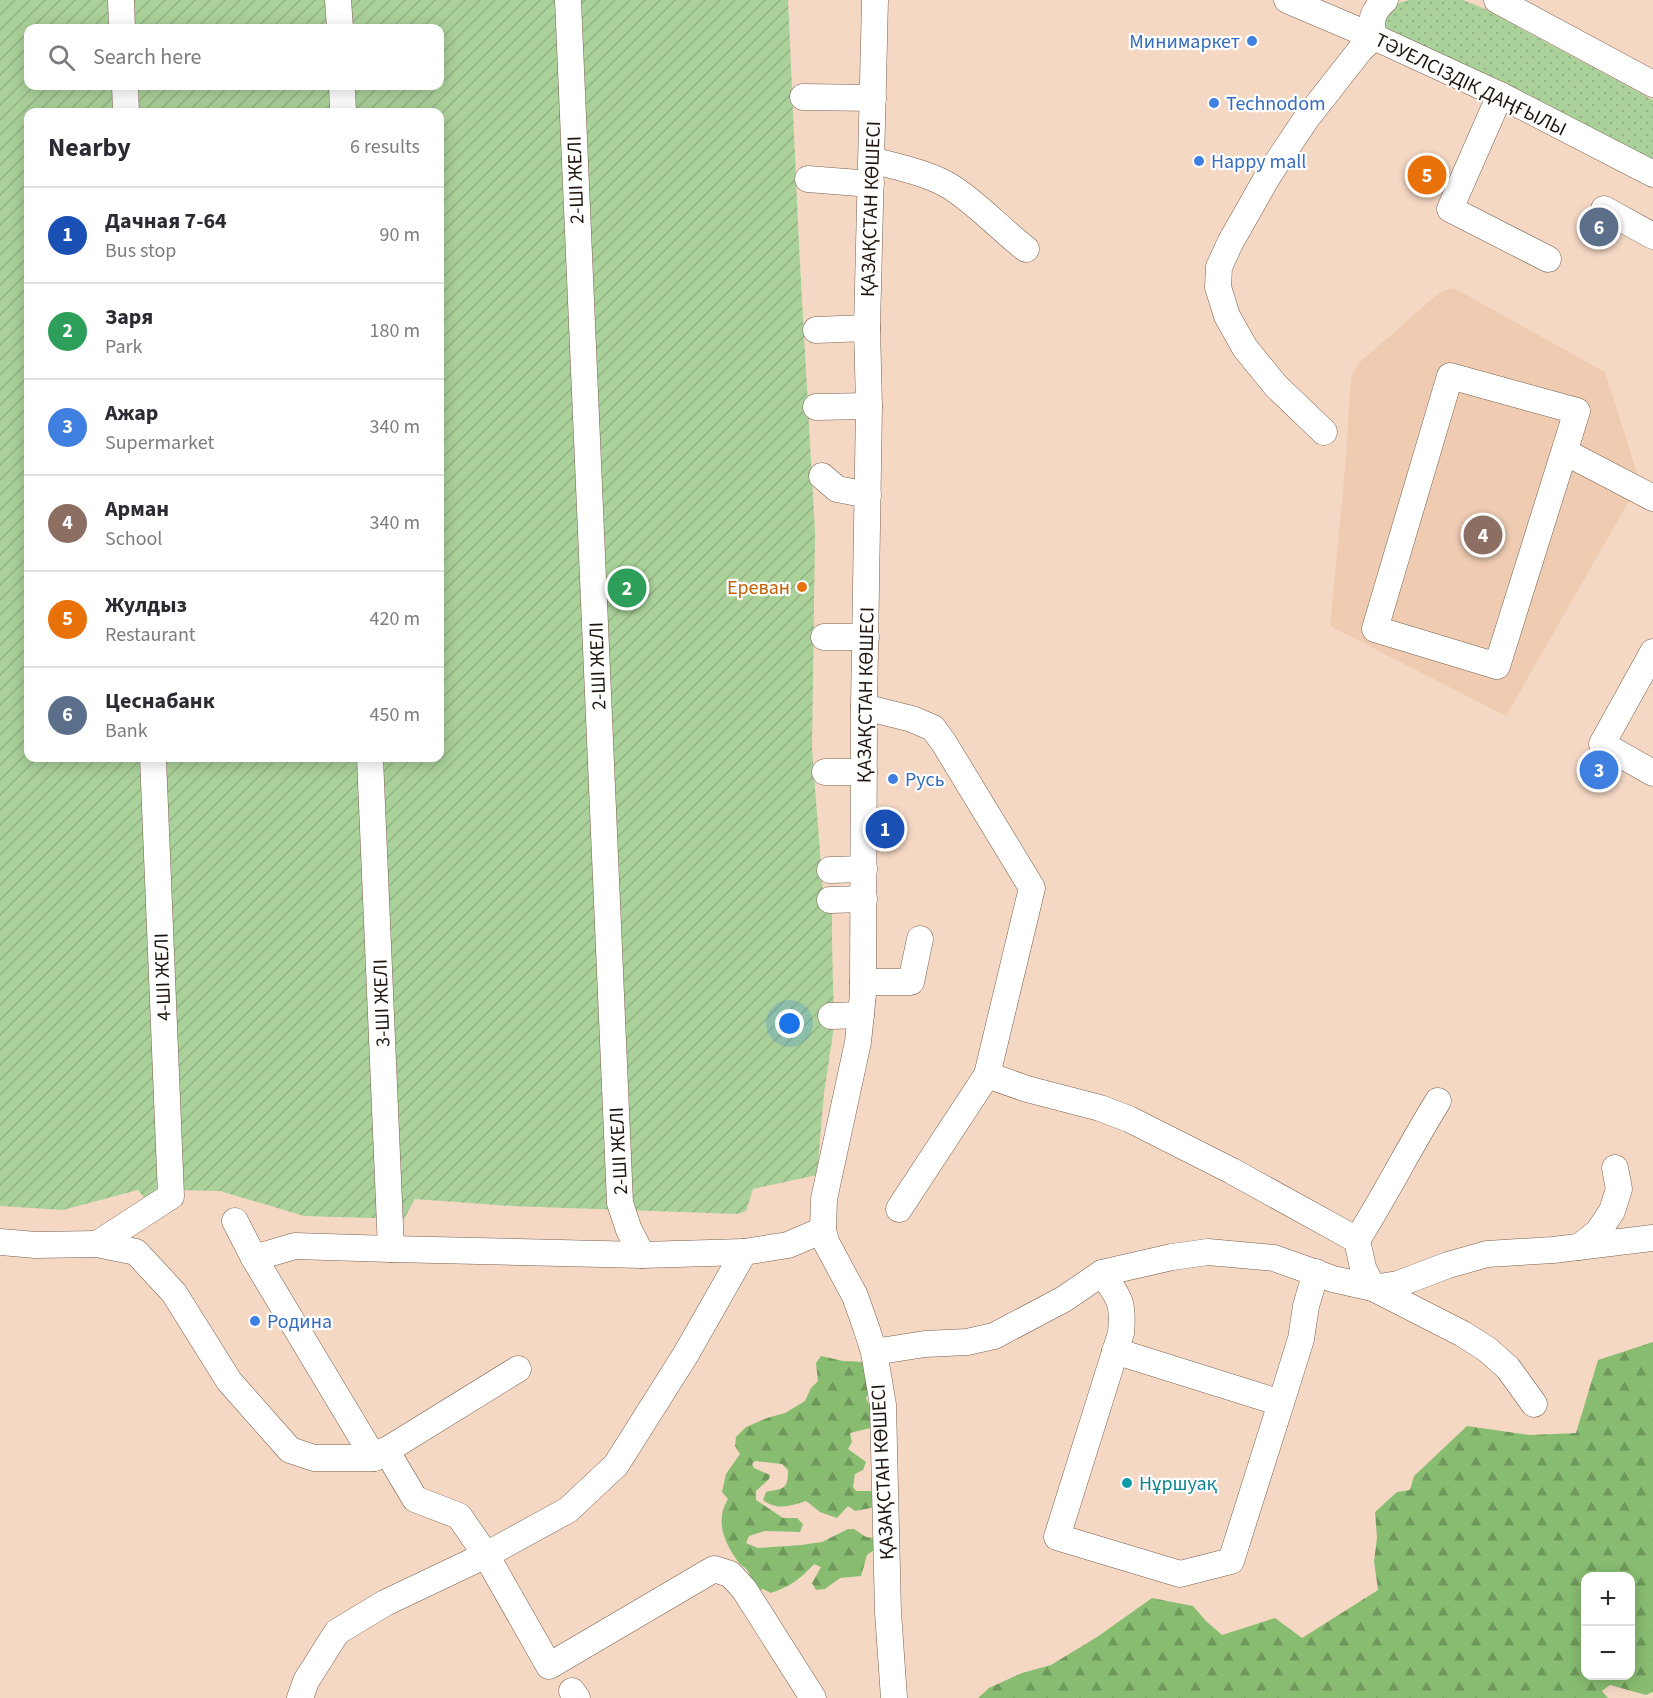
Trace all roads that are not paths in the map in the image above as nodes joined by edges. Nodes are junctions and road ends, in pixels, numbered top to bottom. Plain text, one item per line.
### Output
1 (121, 0) edge
2 (338, 0) edge
3 (568, 0) edge
4 (875, 0) edge
5 (1287, 0) edge
6 (1385, 0) edge
7 (1497, 0) edge
8 (122, 24) edge
9 (340, 24) edge
10 (1374, 37) junction
11 (1653, 84) edge
12 (125, 90) edge
13 (342, 90) edge
14 (1500, 95) junction
15 (803, 97) dead end
16 (873, 98) junction
17 (126, 108) edge
18 (343, 108) edge
19 (872, 172) junction
20 (1653, 174) edge
21 (808, 179) dead end
22 (1604, 209) dead end
23 (1653, 236) edge
24 (1026, 249) dead end
25 (1548, 259) dead end
26 (867, 328) junction
27 (816, 330) dead end
28 (869, 406) junction
29 (816, 407) dead end
30 (1324, 432) dead end
31 (1565, 452) junction
32 (822, 476) dead end
33 (868, 495) junction
34 (1653, 498) edge
35 (824, 637) dead end
36 (866, 637) junction
37 (1653, 652) edge
38 (864, 707) junction
39 (153, 762) edge
40 (370, 762) edge
41 (825, 772) dead end
42 (864, 772) junction
43 (1653, 773) edge
44 (864, 869) junction
45 (830, 870) dead end
46 (864, 898) junction
47 (830, 900) dead end
48 (920, 939) dead end
49 (863, 982) junction
50 (861, 1015) junction
51 (831, 1016) dead end
52 (987, 1075) junction
53 (1438, 1101) dead end
54 (1615, 1168) dead end
55 (899, 1209) dead end
56 (235, 1221) dead end
57 (823, 1230) junction
58 (1653, 1238) edge
59 (1357, 1240) junction
60 (0, 1242) edge
61 (97, 1244) junction
62 (1579, 1247) junction
63 (391, 1250) junction
64 (744, 1252) junction
65 (642, 1255) junction
66 (254, 1258) junction
67 (1102, 1272) junction
68 (1316, 1272) junction
69 (1373, 1288) junction
70 (1115, 1351) junction
71 (874, 1352) junction
72 (518, 1369) dead end
73 (1281, 1403) junction
74 (1533, 1404) dead end
75 (380, 1454) junction
76 (486, 1555) junction
77 (300, 1698) edge
78 (813, 1698) edge
79 (894, 1698) edge

1 - 8 street
2 - 9 street
3 - 65 street, 2-ШІ ЖЕЛІ
4 - 16 street, ҚАЗАҚСТАН КӨШЕСІ
5 - 10 street, ТӘУЕЛСІЗДІК ДАҢҒЫЛЫ
6 - 10 street
7 - 11 street
10 - 14 street, ТӘУЕЛСІЗДІК ДАҢҒЫЛЫ
10 - 30 street
12 - 17 street
13 - 18 street
14 - 20 street, ТӘУЕЛСІЗДІК ДАҢҒЫЛЫ
14 - 25 street
15 - 16 street
16 - 19 street, ҚАЗАҚСТАН КӨШЕСІ
19 - 21 street
19 - 24 street
19 - 26 street, ҚАЗАҚСТАН КӨШЕСІ
22 - 23 street
26 - 27 street
26 - 28 street, ҚАЗАҚСТАН КӨШЕСІ
28 - 29 street
28 - 33 street, ҚАЗАҚСТАН КӨШЕСІ
31 - 31 street
31 - 34 street
32 - 33 street
33 - 36 street, ҚАЗАҚСТАН КӨШЕСІ
35 - 36 street
36 - 38 street, ҚАЗАҚСТАН КӨШЕСІ
37 - 43 street
38 - 42 street, ҚАЗАҚСТАН КӨШЕСІ
38 - 52 street
39 - 61 street, 4-ШІ ЖЕЛІ
40 - 63 street, 3-ШІ ЖЕЛІ
41 - 42 street
42 - 44 street, ҚАЗАҚСТАН КӨШЕСІ
44 - 45 street
44 - 46 street, ҚАЗАҚСТАН КӨШЕСІ
46 - 47 street
46 - 49 street, ҚАЗАҚСТАН КӨШЕСІ
48 - 49 street
49 - 50 street, ҚАЗАҚСТАН КӨШЕСІ
50 - 51 street
50 - 57 street, ҚАЗАҚСТАН КӨШЕСІ
52 - 55 street
52 - 59 street
53 - 59 street
54 - 62 street
56 - 66 street
57 - 64 street
57 - 71 street, ҚАЗАҚСТАН КӨШЕСІ
58 - 62 street
59 - 69 street
60 - 61 street
61 - 75 street
62 - 69 street
63 - 65 street
63 - 66 street
64 - 65 street
64 - 76 street
66 - 75 street
67 - 68 street
67 - 70 street
67 - 71 street
68 - 69 street
68 - 73 street
69 - 74 street
70 - 73 street
70 - 73 street
71 - 79 street, ҚАЗАҚСТАН КӨШЕСІ
72 - 75 street
75 - 76 street
76 - 77 street
76 - 78 street

